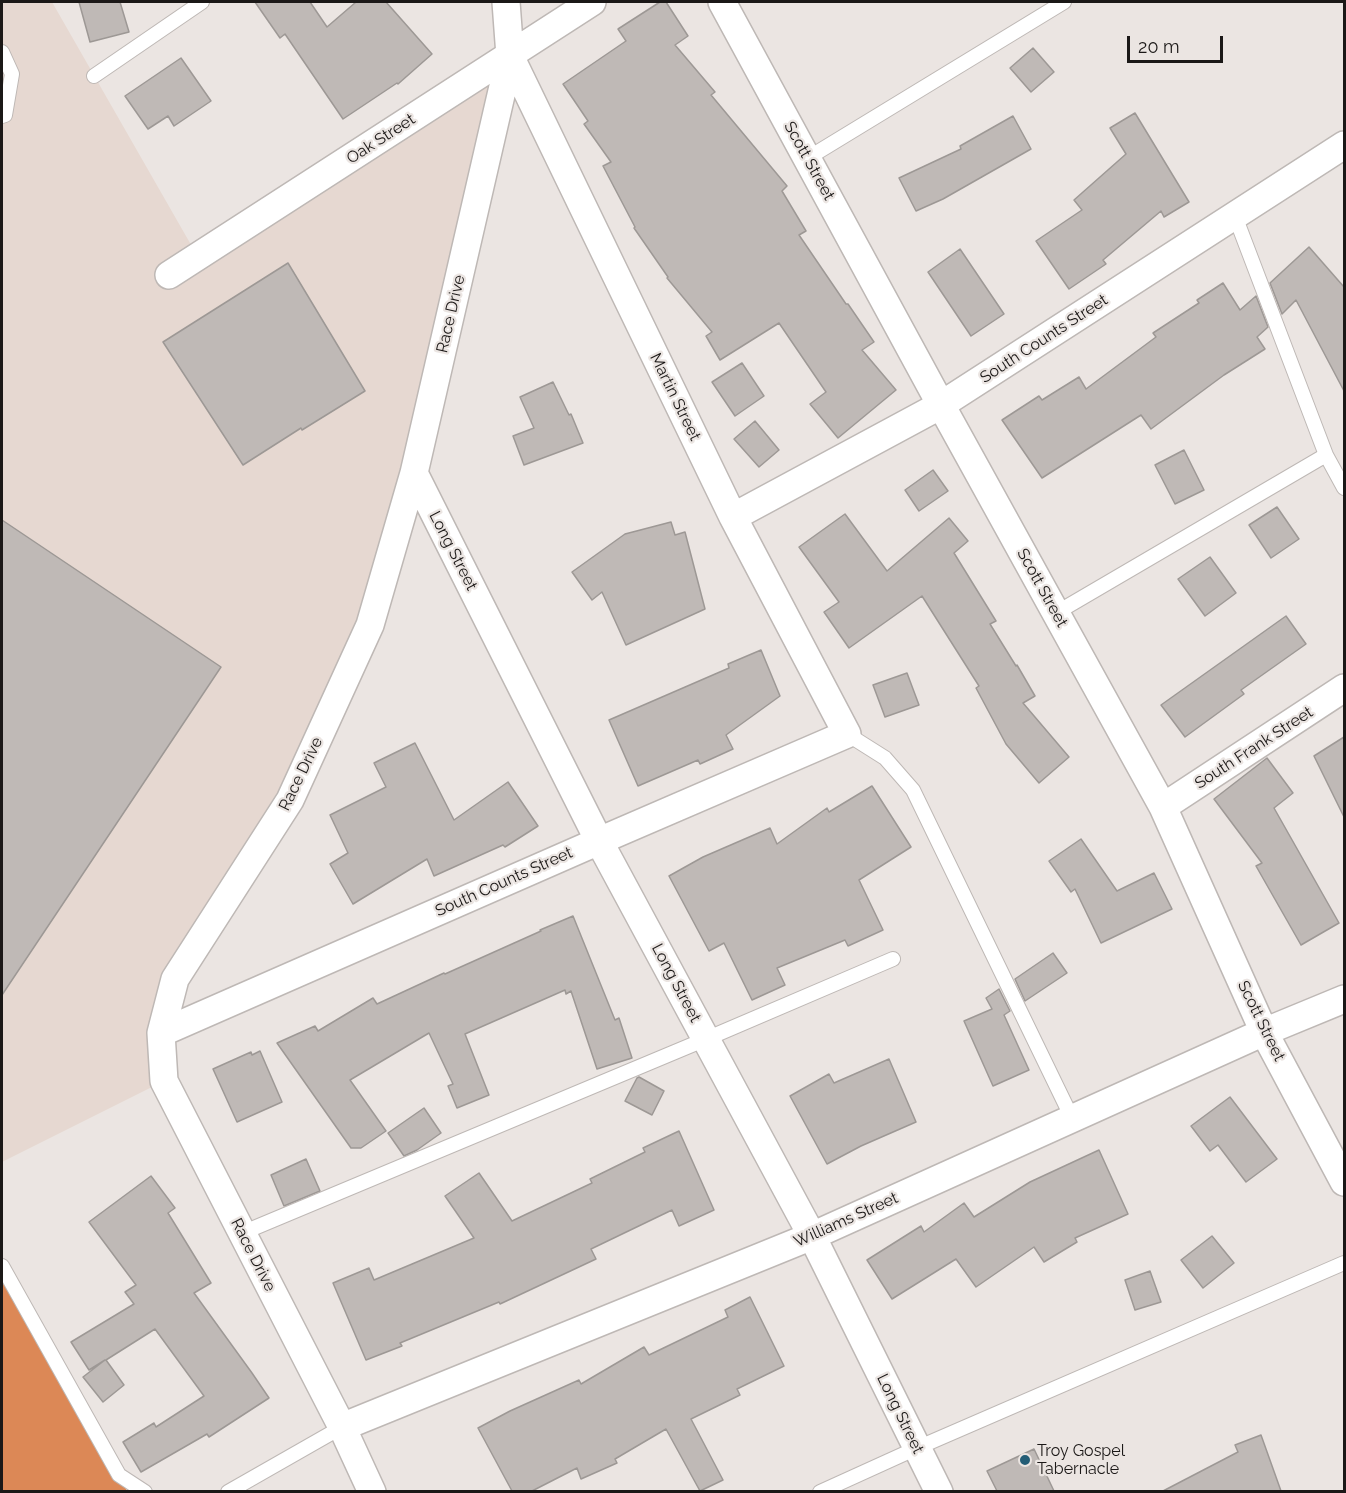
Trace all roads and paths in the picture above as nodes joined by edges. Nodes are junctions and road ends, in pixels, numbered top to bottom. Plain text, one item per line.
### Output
1 (202, 2) edge
2 (506, 2) edge
3 (592, 2) edge
4 (722, 2) edge
5 (1064, 2) edge
6 (2, 52) edge
7 (510, 56) junction
8 (94, 76) dead end
9 (2, 116) edge
10 (1344, 145) edge
11 (807, 158) junction
12 (1235, 216) junction
13 (170, 275) dead end
14 (941, 405) junction
15 (1326, 455) junction
16 (414, 473) junction
17 (1344, 488) edge
18 (733, 517) junction
19 (1056, 613) junction
20 (1344, 688) edge
21 (848, 734) junction
22 (1163, 807) junction
23 (599, 840) junction
24 (893, 959) dead end
25 (1344, 999) edge
26 (1264, 1032) junction
27 (161, 1033) junction
28 (706, 1039) junction
29 (1072, 1118) junction
30 (1344, 1182) edge
31 (242, 1233) junction
32 (812, 1236) junction
33 (1344, 1263) edge
34 (2, 1266) edge
35 (342, 1427) junction
36 (917, 1448) junction
37 (145, 1491) edge
38 (228, 1491) edge
39 (372, 1491) edge
40 (820, 1491) edge
41 (939, 1491) edge

1 - 8 lane
2 - 7 street, Race Drive
3 - 7 street, Oak Street
4 - 11 street, Scott Street
5 - 11 lane
6 - 9 lane
7 - 13 street, Oak Street
7 - 16 street, Race Drive
7 - 18 street, Martin Street
10 - 12 street, South Counts Street
11 - 14 street, Scott Street
12 - 14 street, South Counts Street
12 - 15 lane
14 - 18 street, South Counts Street
14 - 19 street, Scott Street
15 - 17 lane
15 - 19 lane
16 - 23 street, Long Street
16 - 27 street, Race Drive
18 - 21 street, Martin Street
19 - 22 street, Scott Street
20 - 22 street, South Frank Street
21 - 23 street, South Counts Street
21 - 29 lane
22 - 26 street, Scott Street
23 - 27 street, South Counts Street
23 - 28 street, Long Street
24 - 28 lane
25 - 26 street, Williams Street
26 - 29 street, Williams Street
26 - 30 street, Scott Street
27 - 31 street, Race Drive
28 - 31 lane
28 - 32 street, Long Street
29 - 32 street, Williams Street
31 - 35 street, Race Drive
32 - 35 street, Williams Street
32 - 36 street, Long Street
33 - 36 lane
34 - 37 lane
35 - 38 lane
35 - 39 street, Race Drive
36 - 40 lane
36 - 41 street, Long Street

